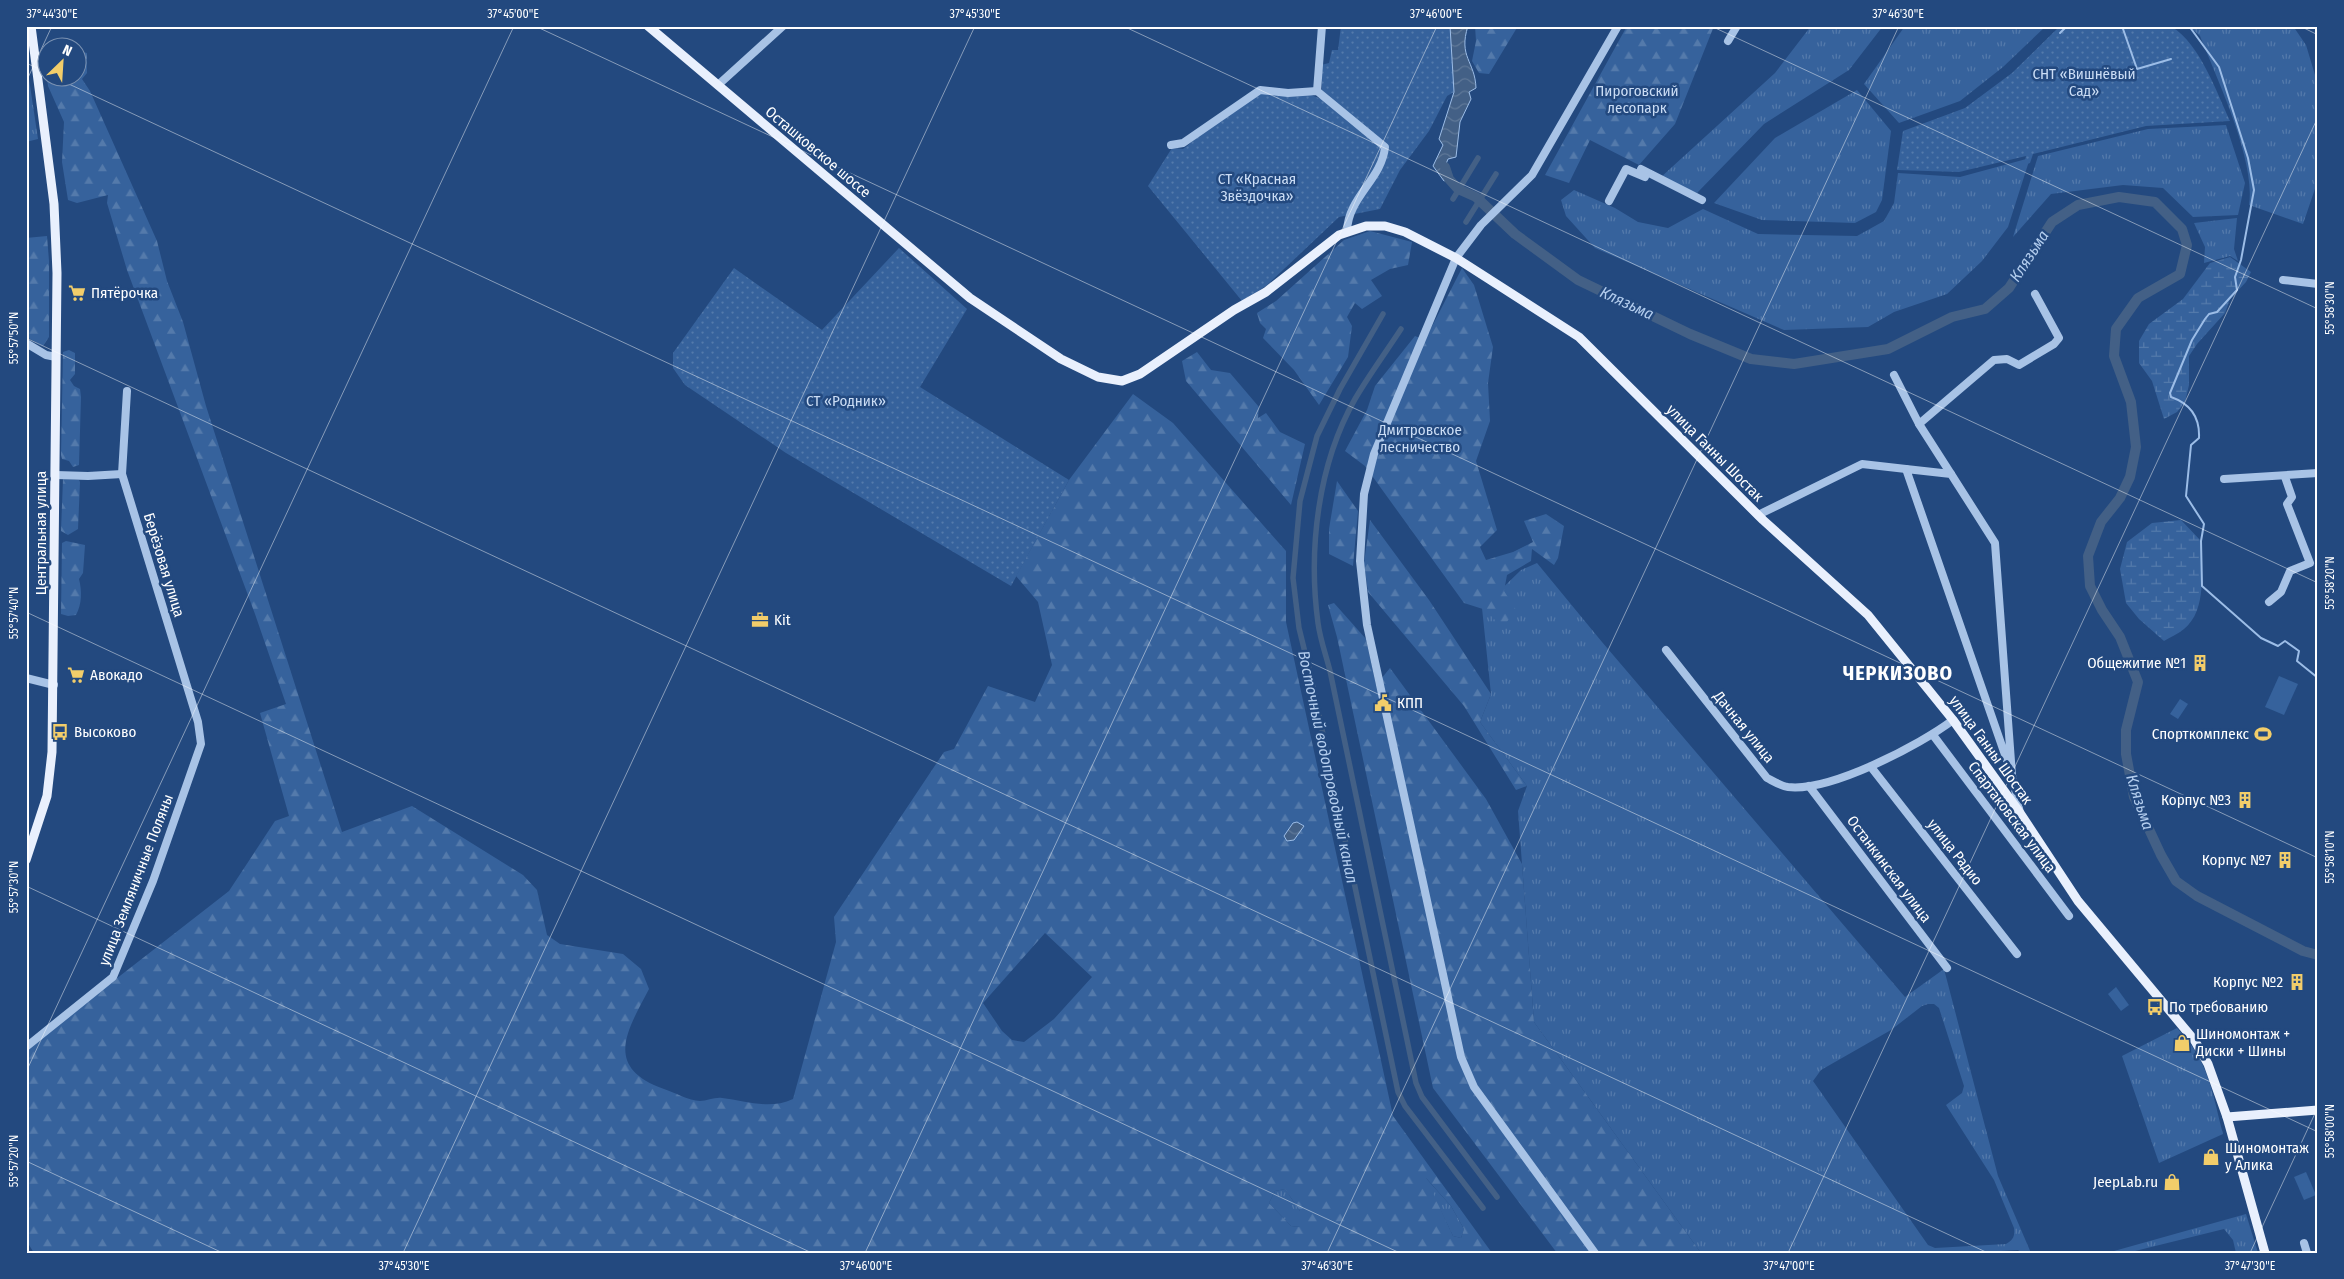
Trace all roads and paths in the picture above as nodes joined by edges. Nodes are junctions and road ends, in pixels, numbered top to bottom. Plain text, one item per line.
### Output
1 (31, 26) edge
2 (648, 26) edge
3 (783, 26) edge
4 (1322, 26) edge
5 (1618, 26) edge
6 (1737, 26) edge
7 (1728, 40) dead end
8 (718, 86) junction
9 (1317, 91) junction
10 (1171, 145) dead end
11 (1641, 169) dead end
12 (1645, 177) dead end
13 (1702, 200) dead end
14 (1609, 201) dead end
15 (1347, 231) junction
16 (1456, 258) junction
17 (2283, 280) dead end
18 (2318, 284) edge
19 (2035, 294) dead end
20 (26, 343) edge
21 (56, 357) junction
22 (1894, 375) dead end
23 (127, 391) dead end
24 (1919, 424) junction
25 (1906, 469) junction
26 (2318, 473) edge
27 (122, 474) junction
28 (1951, 474) junction
29 (56, 475) junction
30 (2285, 476) junction
31 (2224, 479) dead end
32 (1758, 515) junction
33 (2269, 602) dead end
34 (1666, 650) dead end
35 (26, 678) edge
36 (54, 685) junction
37 (1953, 720) junction
38 (1933, 735) junction
39 (201, 744) joint
40 (1871, 767) junction
41 (2012, 775) junction
42 (1809, 786) junction
43 (2020, 813) junction
44 (26, 860) edge
45 (2069, 916) dead end
46 (2016, 954) dead end
47 (1947, 968) dead end
48 (26, 1047) edge
49 (2318, 1110) edge
50 (2227, 1117) junction
51 (2304, 1243) dead end
52 (1595, 1253) edge
53 (2265, 1253) edge
54 (2307, 1253) edge

1 - 21 main road, Центральная улица
2 - 8 main road, Осташковское шоссе
3 - 8 street
4 - 9 street
5 - 16 street
6 - 7 street
8 - 15 main road, Осташковское шоссе
9 - 10 street
9 - 15 street
11 - 13 street
12 - 14 street
15 - 16 main road, улица Ганны Шостак
16 - 32 main road, улица Ганны Шостак
16 - 52 street
17 - 18 street
19 - 24 street
20 - 21 street
21 - 29 main road, Центральная улица
22 - 24 street
23 - 27 street, Берёзовая улица
24 - 28 street
25 - 28 street
25 - 32 street
25 - 41 street
26 - 30 street
27 - 29 street
27 - 39 street, Берёзовая улица
28 - 41 street
29 - 36 main road, Центральная улица
30 - 31 street
30 - 33 street
32 - 37 main road, улица Ганны Шостак
34 - 42 street, Дачная улица
35 - 36 street
36 - 44 main road, Центральная улица
37 - 38 street, Дачная улица
37 - 43 main road, улица Ганны Шостак
38 - 40 street, Дачная улица
38 - 45 street, Спартаковская улица
39 - 48 street, улица Земляничные Поляны
40 - 42 street, Дачная улица
40 - 46 street, улица Радио
41 - 43 street
42 - 47 street, Останкинская улица
43 - 50 main road, улица Ганны Шостак
49 - 50 main road
50 - 53 main road, улица Ганны Шостак
51 - 54 street

